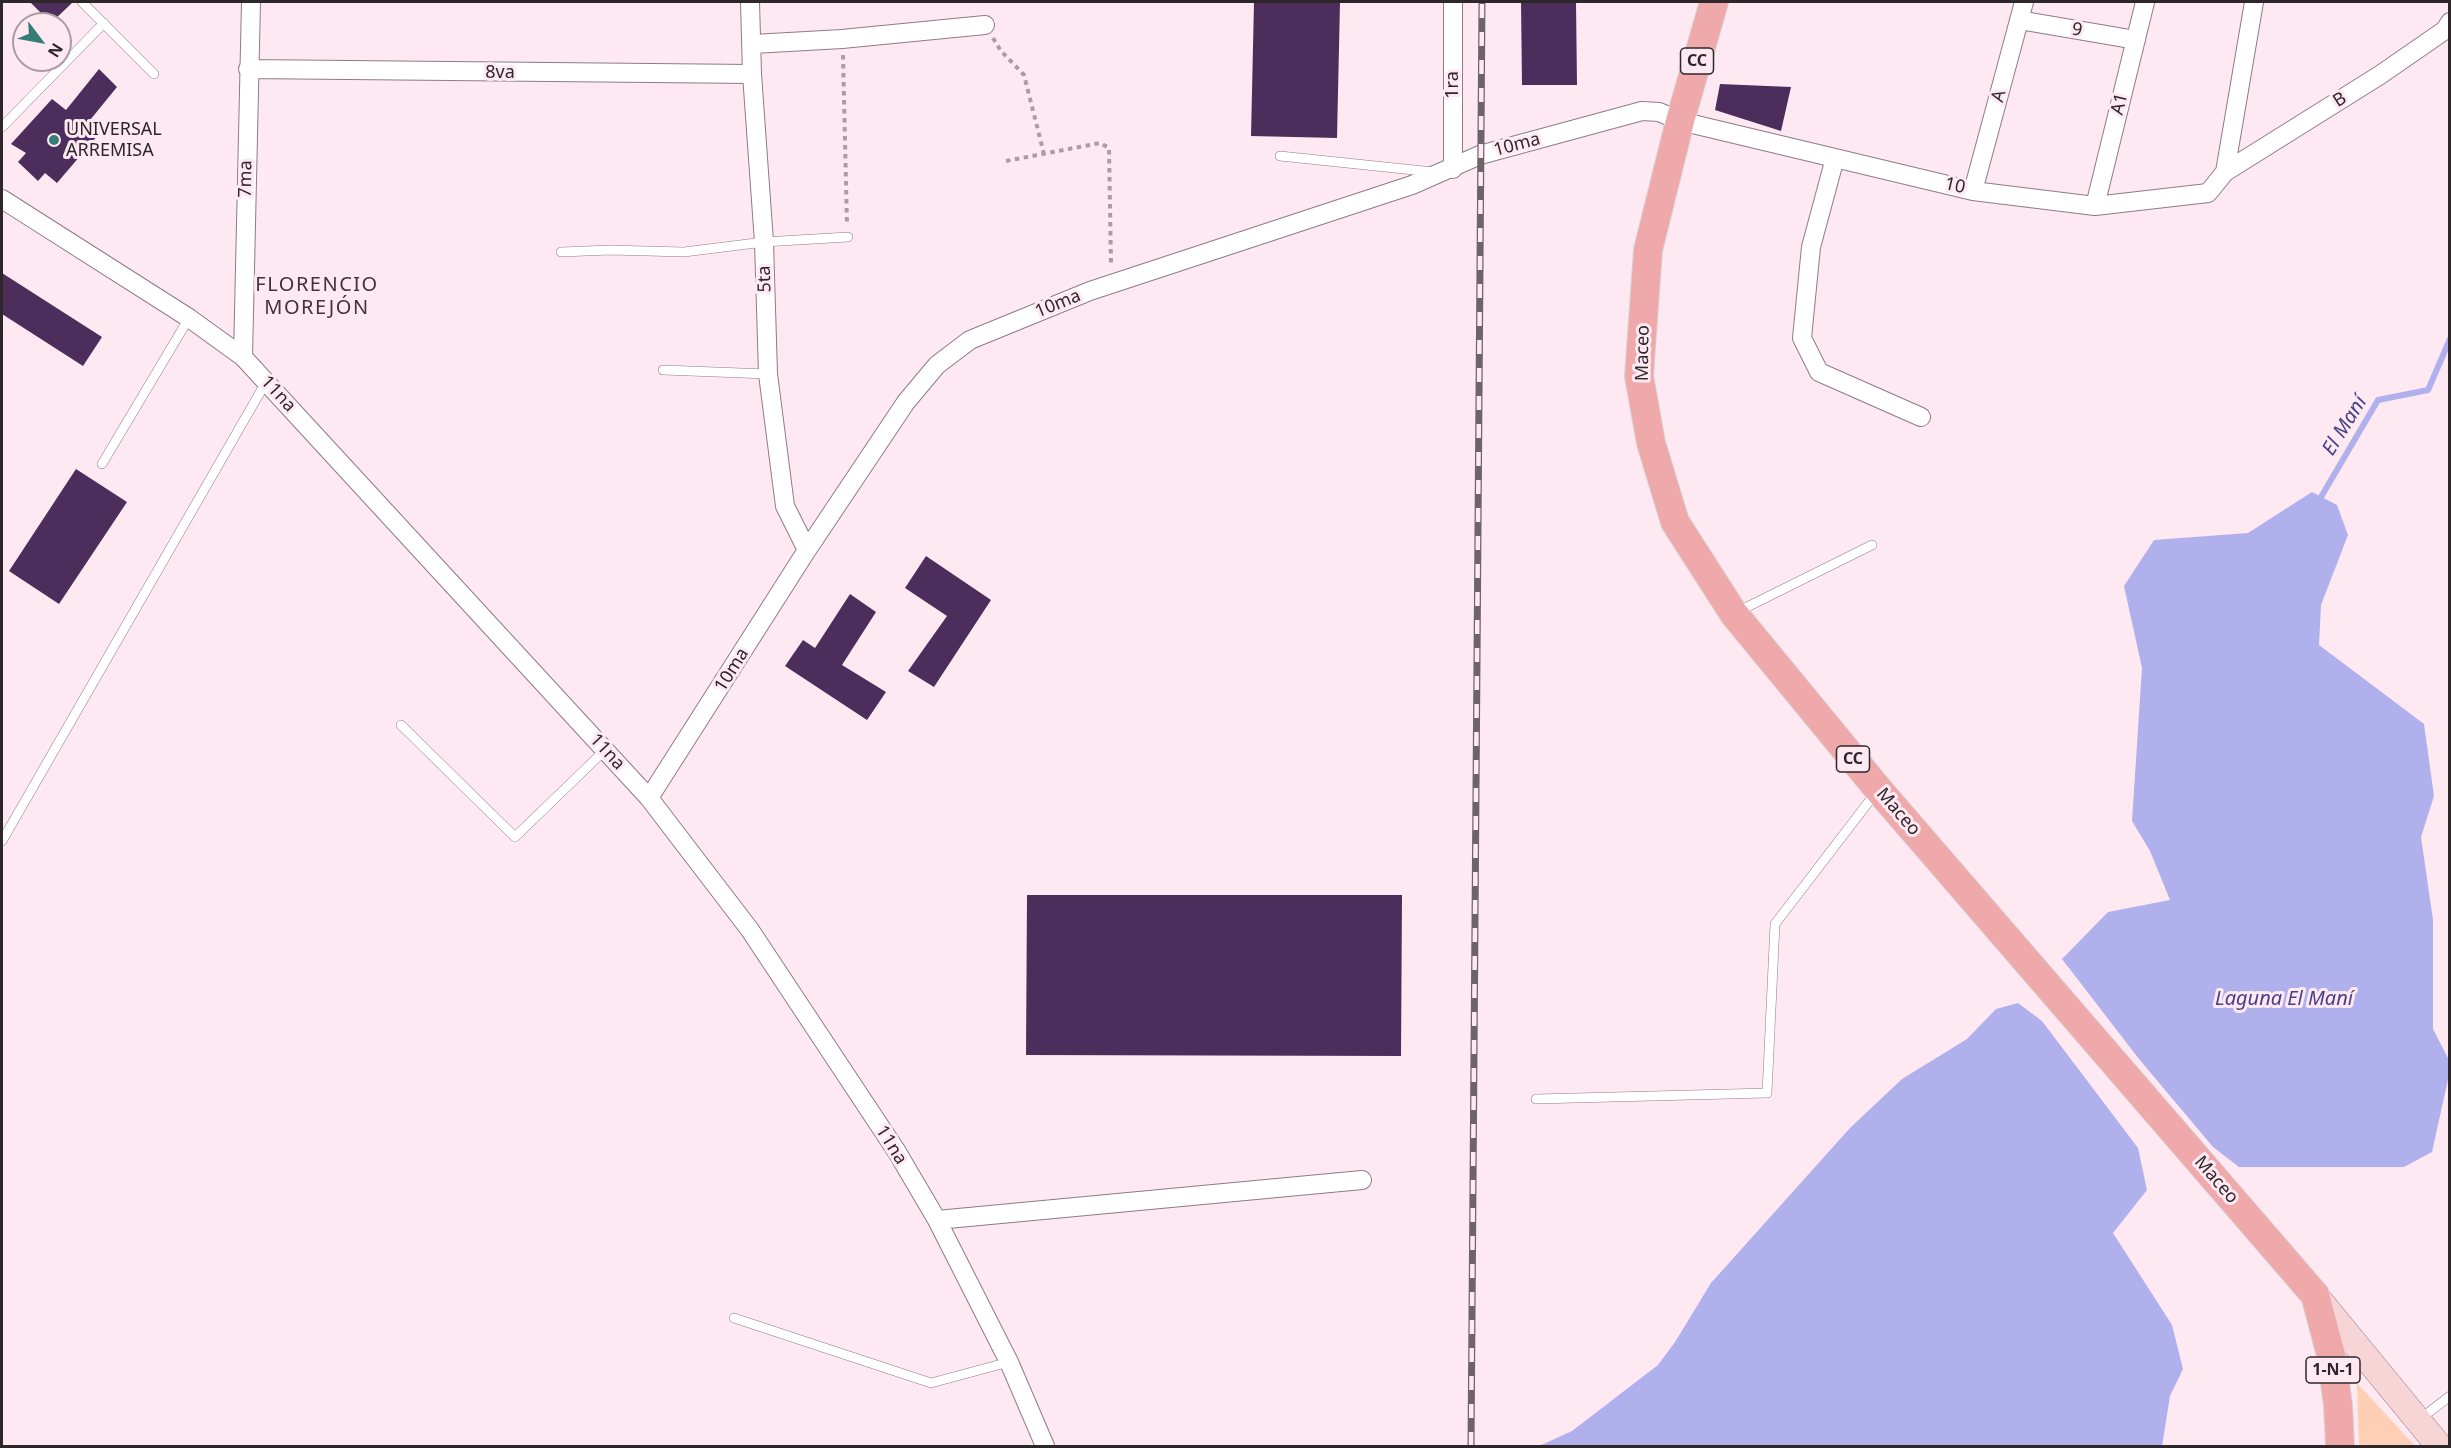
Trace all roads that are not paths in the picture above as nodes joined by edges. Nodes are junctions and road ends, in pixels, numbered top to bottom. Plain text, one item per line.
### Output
1 (82, 2) edge
2 (251, 2) edge
3 (750, 2) edge
4 (1453, 2) edge
5 (1714, 2) edge
6 (2024, 2) edge
7 (2145, 2) edge
8 (2254, 2) edge
9 (2019, 20) junction
10 (2450, 22) edge
11 (104, 23) junction
12 (985, 25) road end
13 (2136, 40) junction
14 (753, 44) junction
15 (248, 69) junction
16 (154, 74) dead end
17 (752, 74) junction
18 (1680, 121) junction
19 (2, 126) edge
20 (1280, 156) dead end
21 (1835, 158) junction
22 (1447, 171) junction
23 (2225, 172) junction
24 (1973, 190) junction
25 (2, 200) edge
26 (2095, 206) junction
27 (848, 237) road end
28 (764, 242) junction
29 (561, 252) dead end
30 (189, 318) junction
31 (243, 357) junction
32 (663, 370) dead end
33 (768, 374) junction
34 (266, 382) junction
35 (1921, 417) dead end
36 (102, 464) dead end
37 (1872, 544) dead end
38 (807, 550) junction
39 (1734, 614) junction
40 (401, 725) dead end
41 (605, 750) junction
42 (1878, 789) junction
43 (650, 798) junction
44 (2, 841) edge
45 (1536, 1099) dead end
46 (1362, 1180) dead end
47 (937, 1220) junction
48 (2315, 1295) junction
49 (734, 1317) dead end
50 (1009, 1362) junction
51 (2450, 1396) edge
52 (2418, 1421) junction
53 (1045, 1446) edge
54 (2340, 1446) edge
55 (2439, 1446) edge

1 - 11 lane
2 - 15 street, 7ma
3 - 14 street, 5ta
4 - 22 street, 1ra
5 - 18 main road, Maceo / CC
6 - 9 street, A
7 - 13 street, A1
8 - 23 street
9 - 13 street, 9
9 - 24 street, A
10 - 23 street, B
11 - 16 lane
11 - 19 lane
12 - 14 street
13 - 26 street, A1
14 - 17 street, 5ta
15 - 17 street, 8va
15 - 31 street, 7ma
17 - 28 street, 5ta
18 - 21 street, 10
18 - 22 street, 10ma
18 - 39 main road, Maceo / CC
20 - 22 lane
21 - 24 street, 10
21 - 35 street
22 - 38 street, 10ma
23 - 26 street, 10
24 - 26 street, 10
25 - 30 street, 11na
27 - 28 lane
28 - 29 lane
28 - 33 street, 5ta
30 - 31 street, 11na
30 - 36 lane
31 - 34 street, 11na
32 - 33 lane
33 - 38 street, 5ta
34 - 41 street, 11na
34 - 44 lane
37 - 39 lane
38 - 43 street, 10ma
39 - 42 main road, Maceo / CC
40 - 41 lane
41 - 43 street, 11na
42 - 45 lane
42 - 48 main road, Maceo / CC
43 - 47 street, 11na
46 - 47 street
47 - 50 street, 11na
48 - 52 main road, CC
48 - 54 main road, Maceo / 1-N-1
49 - 50 lane
50 - 53 street, 11na
51 - 52 lane
52 - 55 main road, CC

